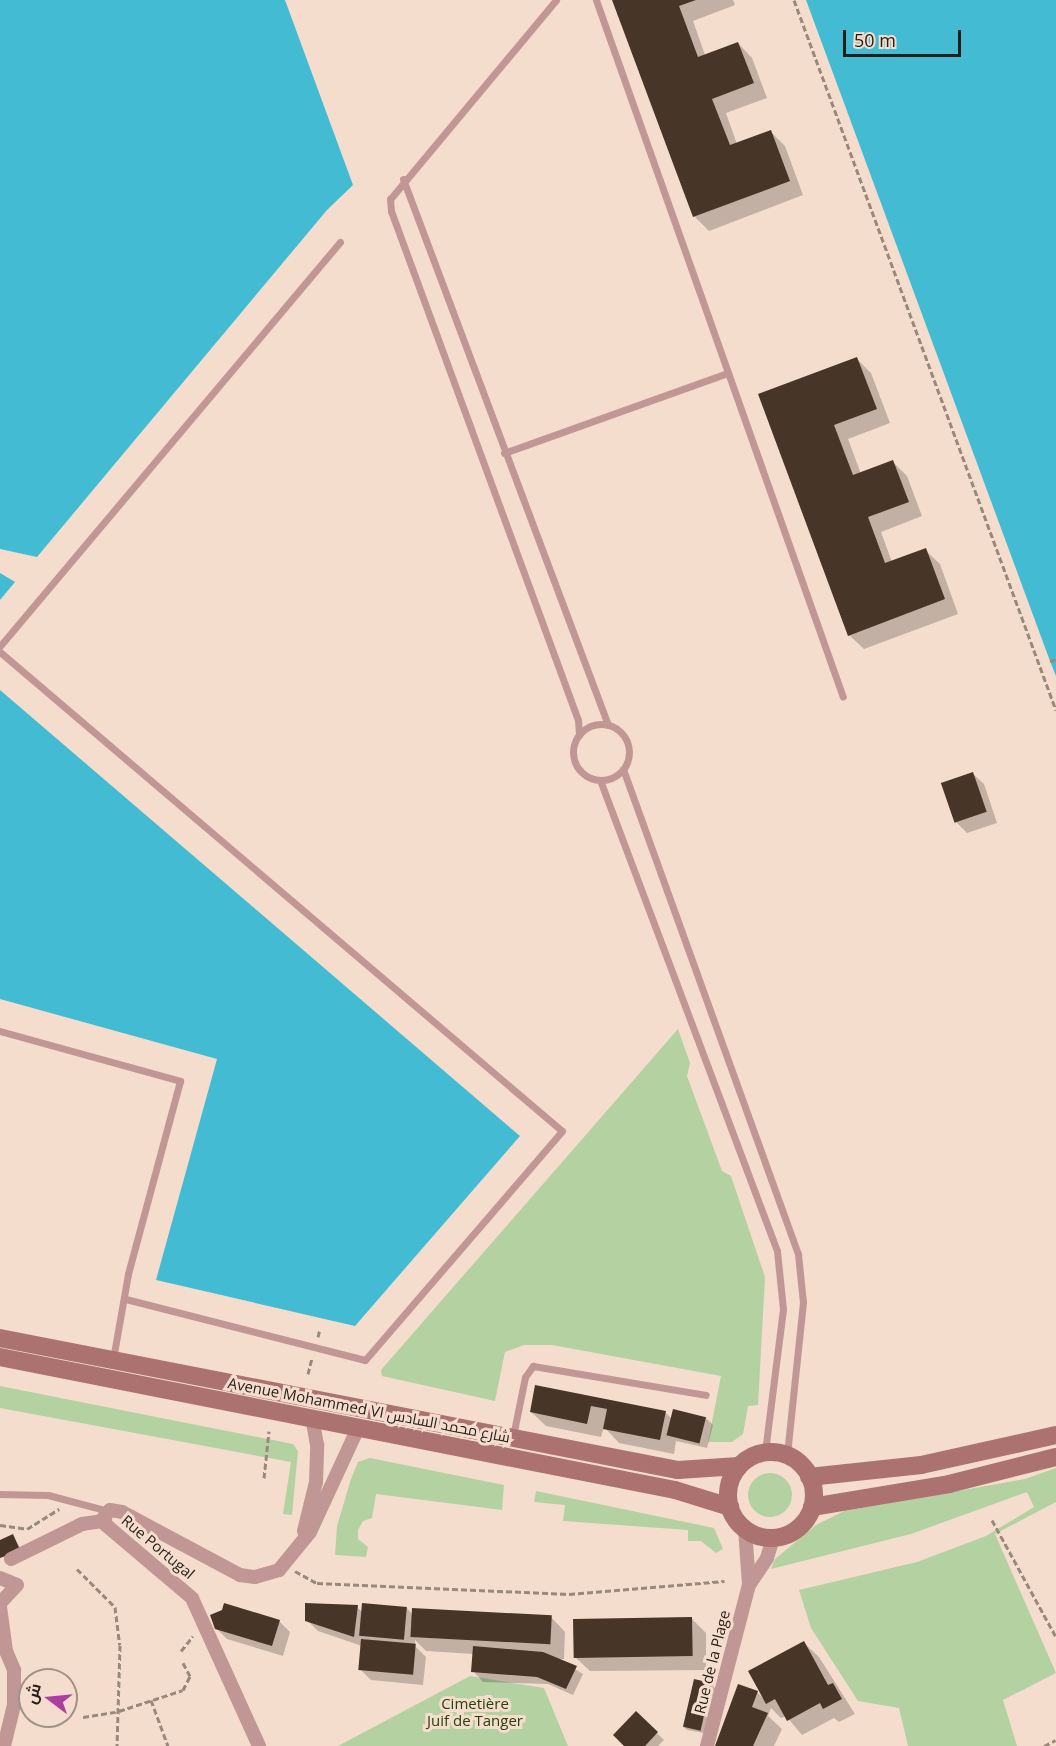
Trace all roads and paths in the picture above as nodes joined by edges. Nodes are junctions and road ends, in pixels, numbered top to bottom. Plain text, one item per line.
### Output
1 (556, 0) edge
2 (596, 0) edge
3 (794, 0) edge
4 (403, 179) junction
5 (340, 242) dead end
6 (727, 374) junction
7 (504, 453) junction
8 (0, 646) edge
9 (0, 652) edge
10 (1056, 659) edge
11 (1050, 661) dead end
12 (843, 697) dead end
13 (1056, 710) edge
14 (608, 725) junction
15 (579, 735) junction
16 (623, 769) junction
17 (600, 780) junction
18 (0, 1030) edge
19 (125, 1299) junction
20 (0, 1338) edge
21 (0, 1357) edge
22 (113, 1359) junction
23 (706, 1395) dead end
24 (312, 1417) junction
25 (359, 1426) junction
26 (269, 1431) dead end
27 (1056, 1435) edge
28 (513, 1439) junction
29 (765, 1452) junction
30 (787, 1455) junction
31 (1056, 1457) edge
32 (739, 1466) junction
33 (809, 1477) junction
34 (264, 1478) dead end
35 (0, 1494) edge
36 (70, 1502) junction
37 (730, 1507) junction
38 (812, 1507) junction
39 (106, 1516) junction
40 (992, 1520) dead end
41 (0, 1525) edge
42 (745, 1529) junction
43 (773, 1538) junction
44 (297, 1540) junction
45 (11, 1559) dead end
46 (285, 1564) junction
47 (77, 1569) dead end
48 (0, 1578) edge
49 (723, 1581) dead end
50 (749, 1585) junction
51 (0, 1605) edge
52 (1056, 1637) edge
53 (183, 1664) dead end
54 (151, 1700) junction
55 (119, 1711) junction
56 (82, 1717) dead end
57 (1056, 1740) edge
58 (4, 1746) edge
59 (117, 1746) edge
60 (168, 1746) edge
61 (259, 1746) edge
62 (707, 1746) edge
63 (1044, 1746) edge

1 - 4 lane
2 - 6 lane
3 - 13 path
4 - 7 lane
4 - 15 lane
5 - 8 lane
6 - 7 lane
6 - 12 lane
7 - 14 lane
9 - 19 lane
10 - 11 path
14 - 15 lane
14 - 16 lane
15 - 17 lane
16 - 17 lane
16 - 30 lane
17 - 29 lane
18 - 19 lane
19 - 22 lane
20 - 22 main road, Avenue Mohammed VI شارع محمد السادس
21 - 24 main road, Avenue Mohammed VI شارع محمد السادس
22 - 28 main road, Avenue Mohammed VI شارع محمد السادس
23 - 28 lane
24 - 25 main road, Avenue Mohammed VI شارع محمد السادس
24 - 44 street
25 - 37 main road, Avenue Mohammed VI شارع محمد السادس
25 - 44 street
26 - 34 path
27 - 33 main road
28 - 32 main road, Avenue Mohammed VI شارع محمد السادس
29 - 30 main road
29 - 32 main road
30 - 33 main road
31 - 38 main road
32 - 37 main road
33 - 38 main road
35 - 36 lane
36 - 39 lane
36 - 41 path
37 - 42 main road
38 - 43 main road
39 - 45 street
39 - 46 street, Rue Portugal
39 - 61 street, Rue Portugal
40 - 52 path
42 - 43 main road
42 - 50 street
43 - 50 street
44 - 46 street
46 - 49 path
47 - 55 path
48 - 51 street
50 - 62 street, Rue de la Plage
51 - 58 street
53 - 54 path
54 - 55 path
54 - 60 path
55 - 56 path
55 - 59 path
57 - 63 path

